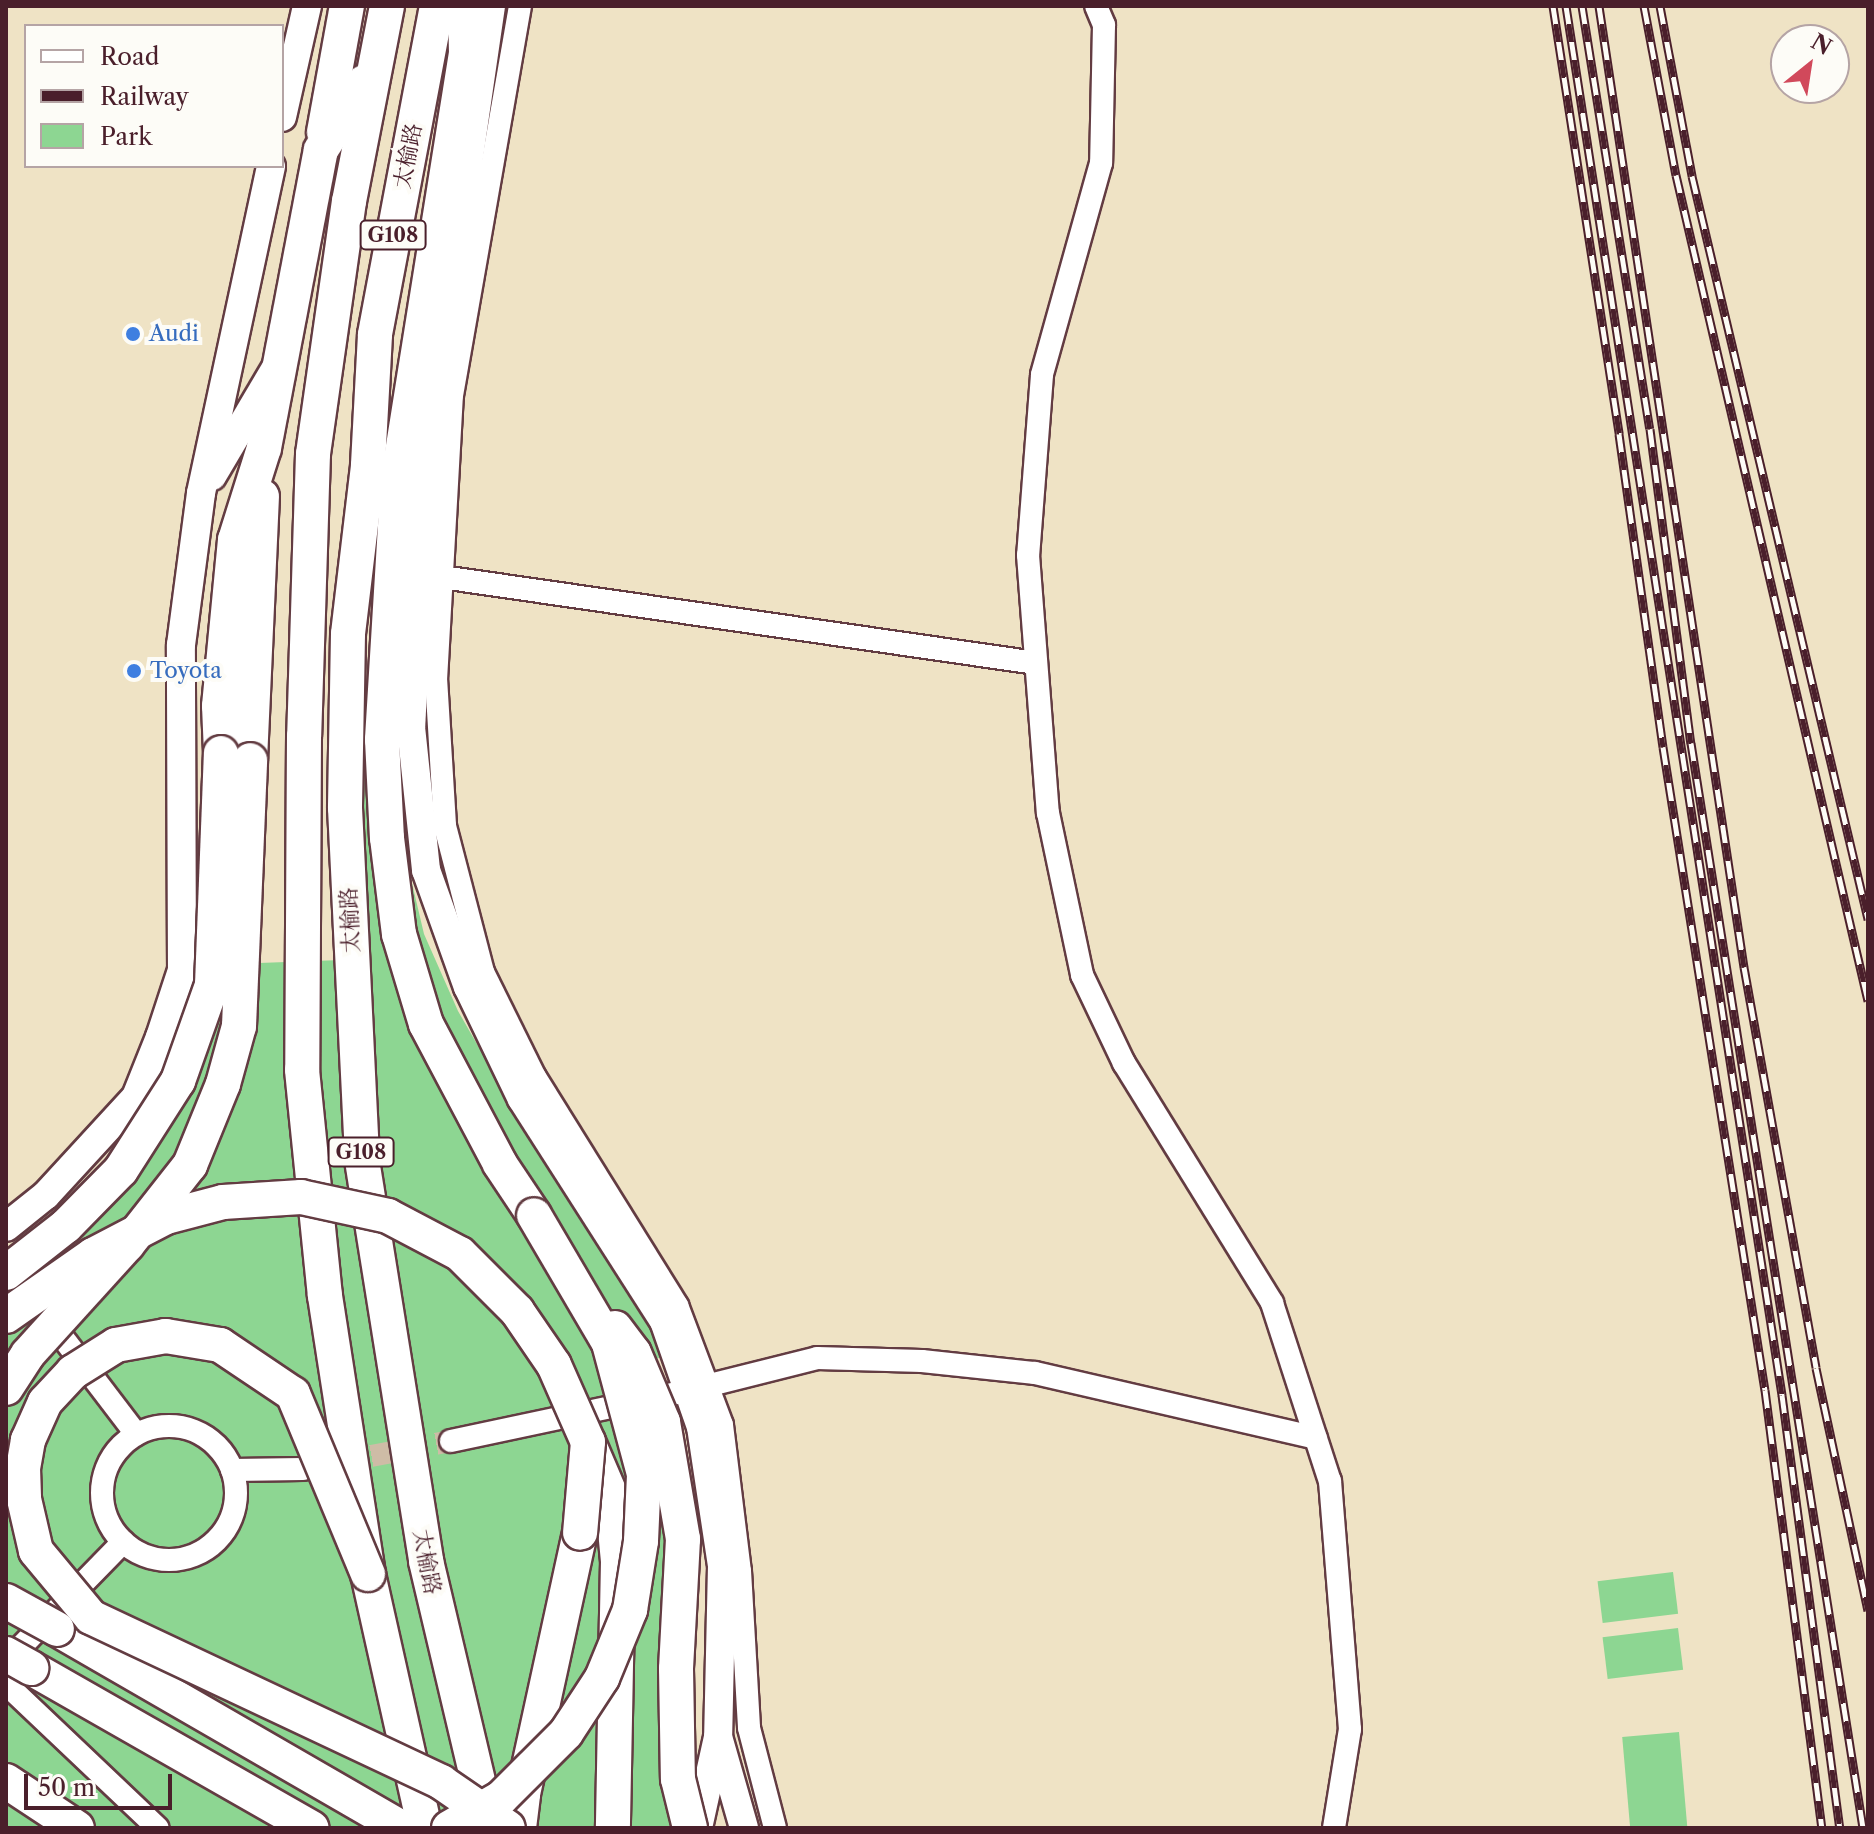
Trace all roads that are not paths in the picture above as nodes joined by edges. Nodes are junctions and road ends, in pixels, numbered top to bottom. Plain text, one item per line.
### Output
1 (307, 6) edge
2 (347, 6) edge
3 (387, 6) edge
4 (437, 6) edge
5 (465, 6) edge
6 (491, 6) edge
7 (520, 6) edge
8 (1096, 6) edge
9 (375, 64) junction
10 (284, 108) edge
11 (321, 150) junction
12 (271, 168) edge
13 (281, 360) junction
14 (201, 493) junction
15 (442, 577) junction
16 (1036, 663) junction
17 (235, 757) junction
18 (6, 1227) edge
19 (554, 1250) junction
20 (6, 1263) edge
21 (6, 1273) edge
22 (6, 1316) edge
23 (6, 1388) edge
24 (698, 1388) junction
25 (136, 1434) junction
26 (1316, 1438) junction
27 (451, 1441) tunnel mouth
28 (588, 1442) junction
29 (303, 1469) dead end
30 (232, 1470) junction
31 (123, 1542) junction
32 (368, 1574) junction
33 (6, 1601) edge
34 (6, 1654) edge
35 (6, 1662) edge
36 (6, 1684) edge
37 (718, 1737) junction
38 (6, 1782) edge
39 (38, 1828) edge
40 (77, 1828) edge
41 (158, 1828) edge
42 (312, 1828) edge
43 (402, 1828) edge
44 (425, 1828) edge
45 (449, 1828) edge
46 (489, 1828) edge
47 (508, 1828) edge
48 (519, 1828) edge
49 (613, 1828) edge
50 (690, 1828) edge
51 (698, 1828) edge
52 (744, 1828) edge
53 (775, 1828) edge
54 (1334, 1828) edge

1 - 10 main road
2 - 11 highway
3 - 9 highway, 太榆路 / G108
4 - 46 highway, 太榆路 / G108
5 - 19 highway, bridge
6 - 24 main road
7 - 15 street
8 - 16 street
9 - 11 highway
9 - 32 highway, 太榆路 / G108
11 - 13 highway
12 - 14 main road
13 - 14 main road
13 - 17 highway
14 - 18 main road
15 - 16 street
15 - 24 street
16 - 26 street
17 - 21 highway, bridge
17 - 23 highway, bridge
19 - 45 highway, bridge
19 - 50 highway, bridge
20 - 25 street
22 - 28 highway, bridge
24 - 26 street
24 - 27 street
24 - 37 main road
24 - 53 street
25 - 30 street
25 - 31 street
26 - 54 street
28 - 48 highway, bridge
28 - 49 highway
29 - 30 street
30 - 31 street
31 - 35 street
32 - 44 highway, 太榆路 / G108
32 - 47 highway, bridge
33 - 43 highway, bridge
34 - 42 highway, bridge
36 - 41 street
37 - 51 main road
37 - 52 main road
38 - 39 highway
38 - 40 highway

